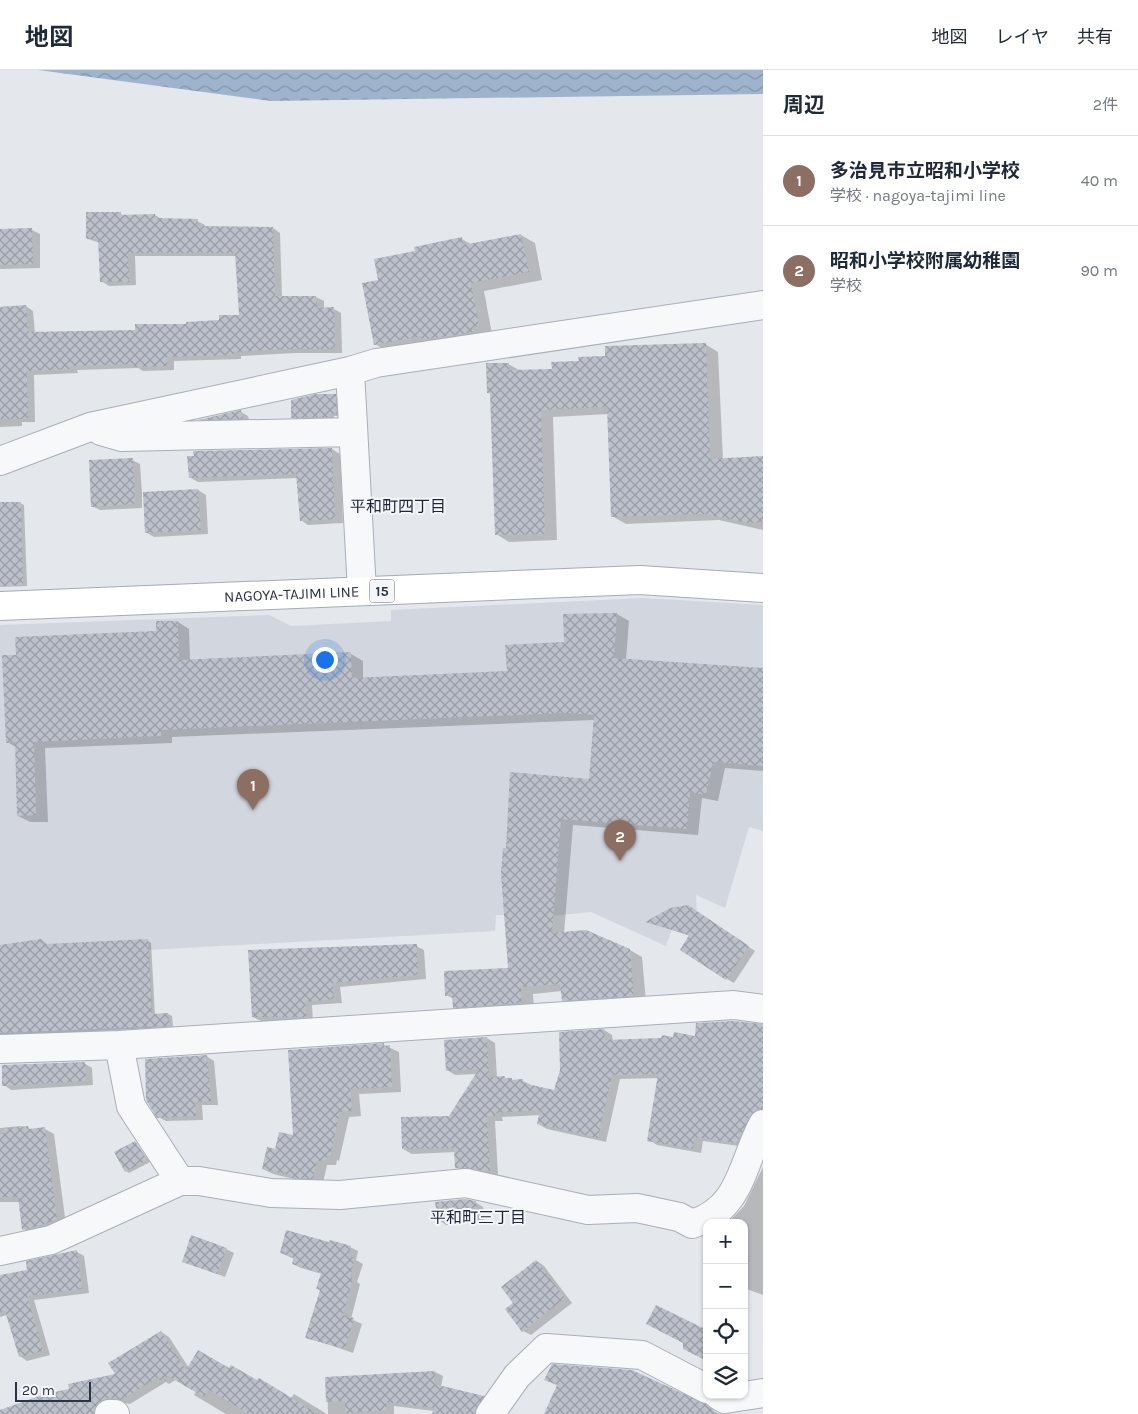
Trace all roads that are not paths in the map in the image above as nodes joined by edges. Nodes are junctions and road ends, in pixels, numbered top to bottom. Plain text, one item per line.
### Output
1 (763, 305) edge
2 (350, 371) junction
3 (90, 427) junction
4 (352, 432) junction
5 (0, 461) edge
6 (763, 588) edge
7 (362, 591) junction
8 (0, 606) edge
9 (763, 1009) edge
10 (119, 1045) junction
11 (0, 1049) edge
12 (763, 1124) edge
13 (180, 1181) junction
14 (0, 1251) edge
15 (703, 1387) edge
16 (763, 1394) edge
17 (748, 1396) edge
18 (108, 1414) edge
19 (115, 1414) edge
20 (490, 1414) edge

1 - 2 street
2 - 3 street
2 - 4 street
3 - 4 street
3 - 5 street
4 - 7 street
6 - 7 main road, NAGOYA-TAJIMI LINE / 15
7 - 8 main road, NAGOYA-TAJIMI LINE / 15
9 - 10 street
10 - 11 street
10 - 13 street
12 - 13 street
13 - 14 street
15 - 20 street
16 - 17 street
18 - 19 street

